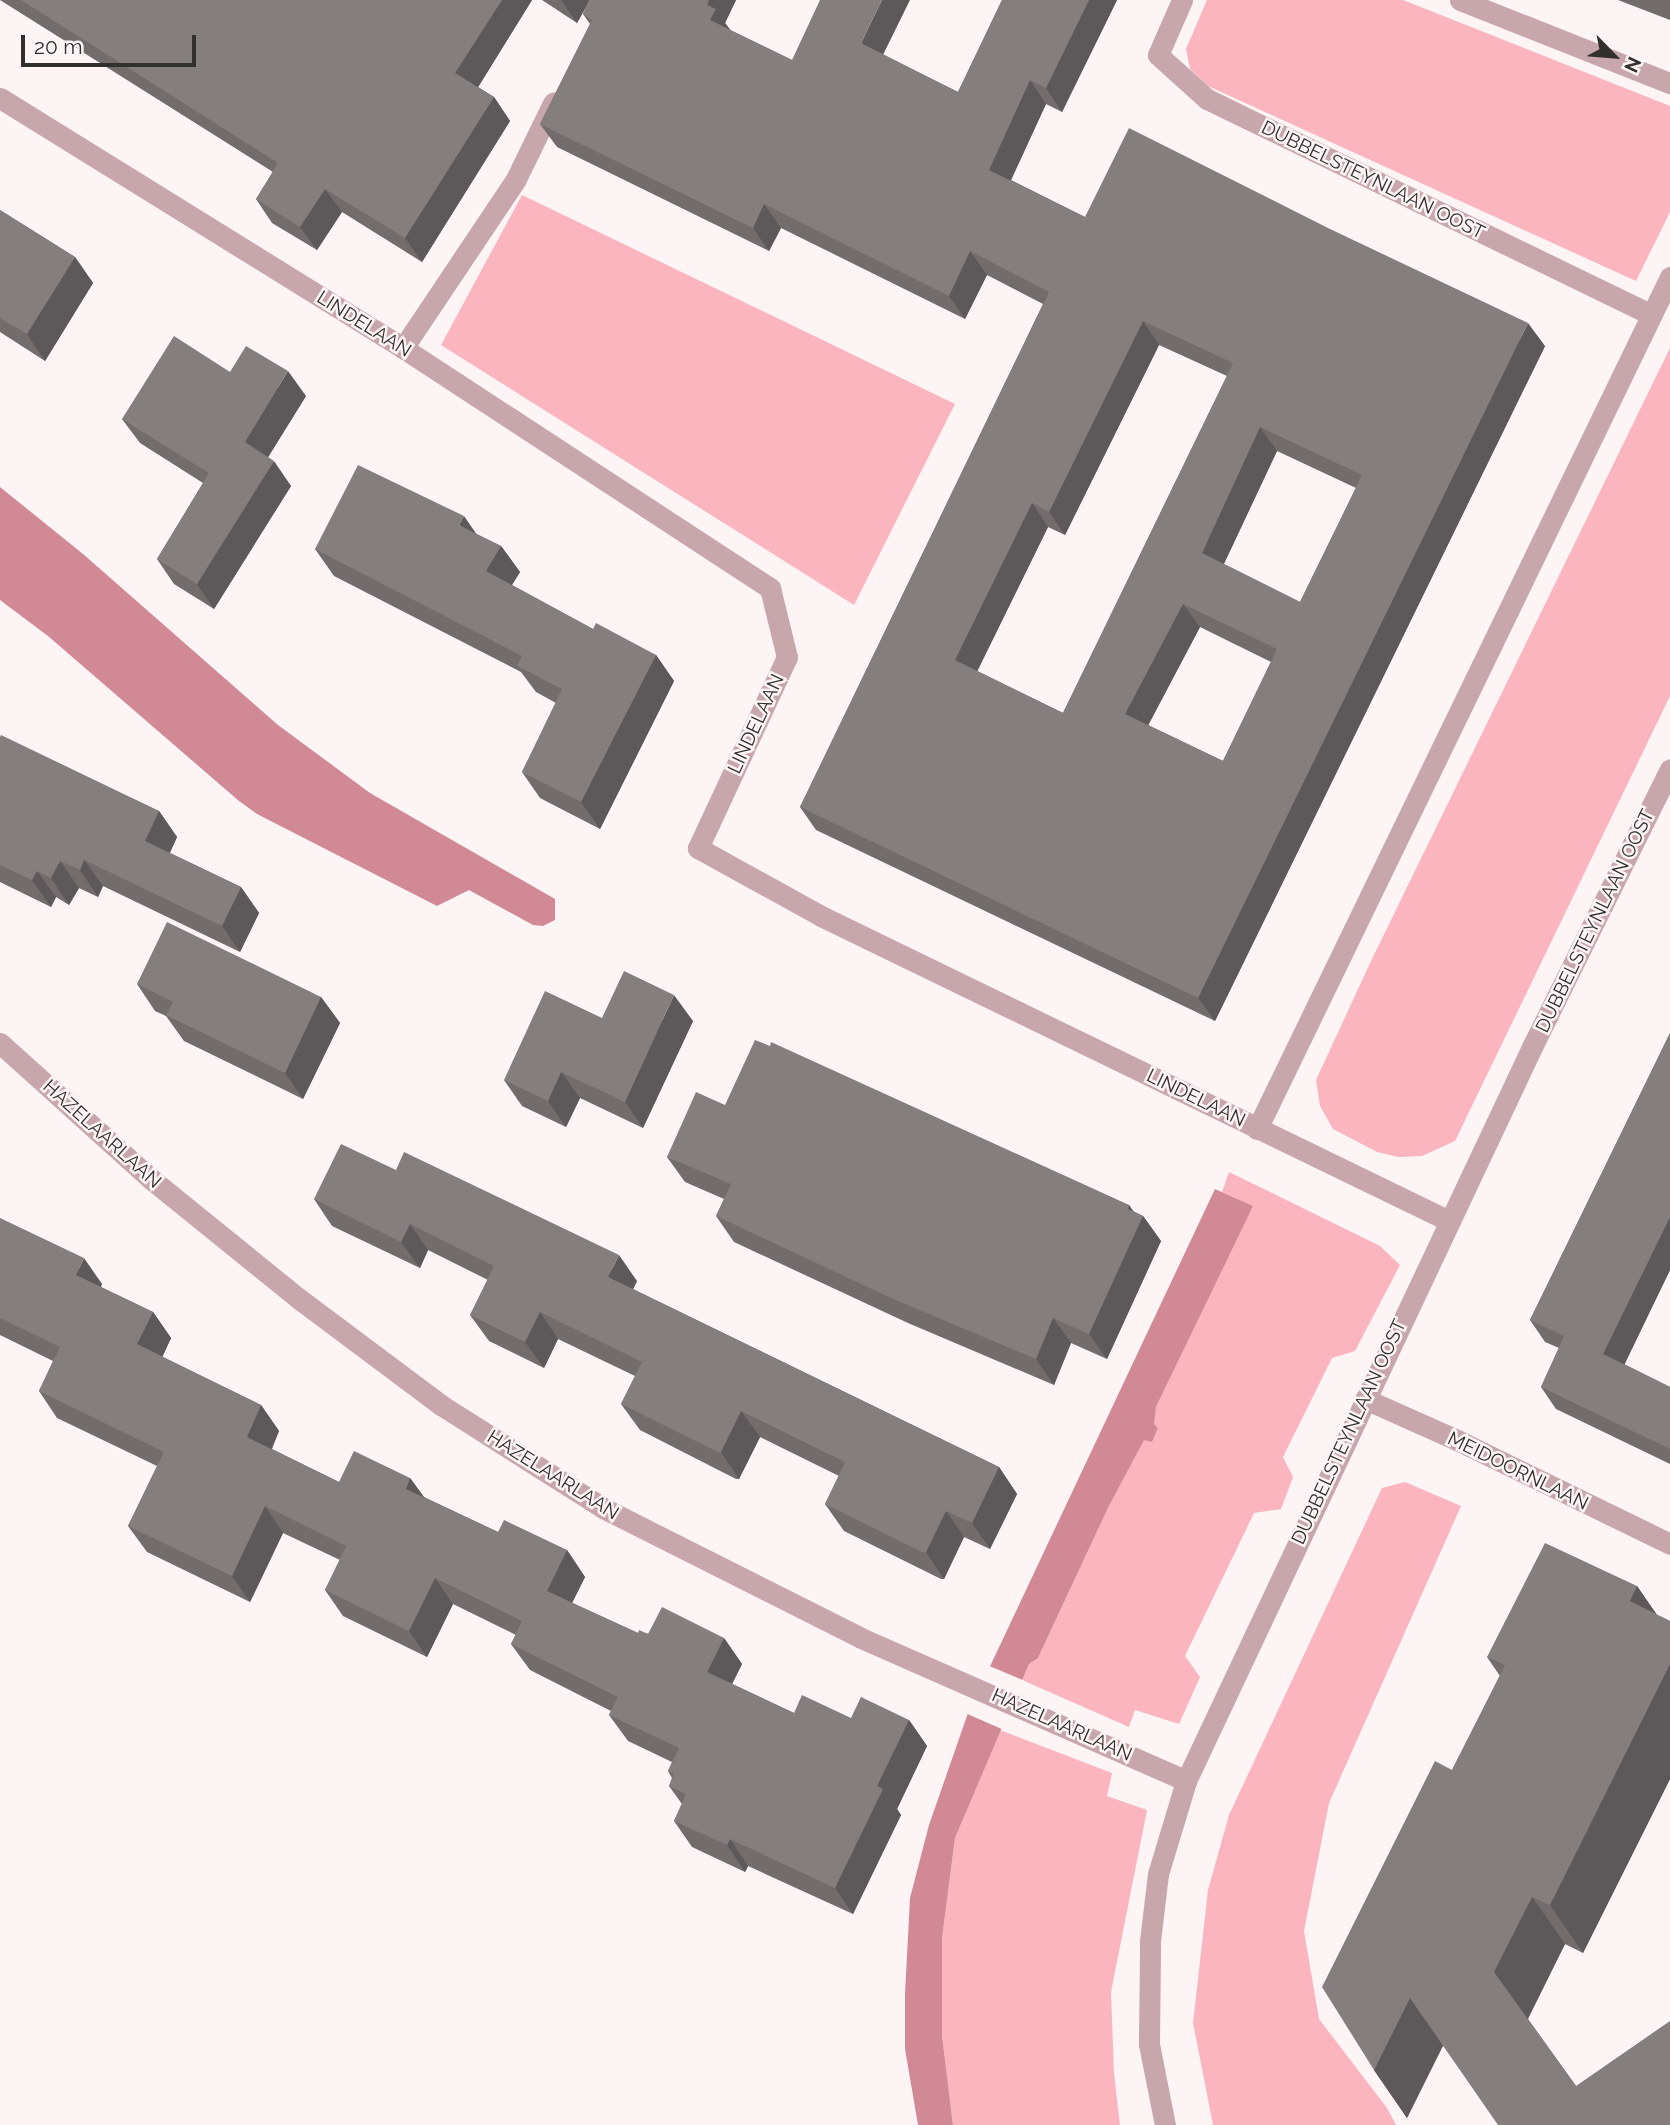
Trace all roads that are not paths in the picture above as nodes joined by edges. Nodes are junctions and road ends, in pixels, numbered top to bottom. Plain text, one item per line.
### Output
1 (1182, 0) edge
2 (1460, 0) edge
3 (1670, 83) edge
4 (562, 84) edge
5 (0, 98) edge
6 (1670, 277) edge
7 (1651, 315) junction
8 (403, 348) junction
9 (1670, 769) edge
10 (0, 1044) edge
11 (1257, 1129) junction
12 (1449, 1222) junction
13 (1365, 1399) junction
14 (1670, 1544) edge
15 (1186, 1781) junction
16 (1165, 2125) edge

1 - 7 street, DUBBELSTEYNLAAN OOST
2 - 3 street
4 - 8 street
5 - 8 street, LINDELAAN
6 - 7 street
7 - 11 street
8 - 11 street, LINDELAAN
9 - 12 street, DUBBELSTEYNLAAN OOST
10 - 15 street, HAZELAARLAAN
11 - 12 street, LINDELAAN
12 - 13 street, DUBBELSTEYNLAAN OOST
13 - 14 street, MEIDOORNLAAN
13 - 15 street, DUBBELSTEYNLAAN OOST
15 - 16 street, DUBBELSTEYNLAAN OOST

